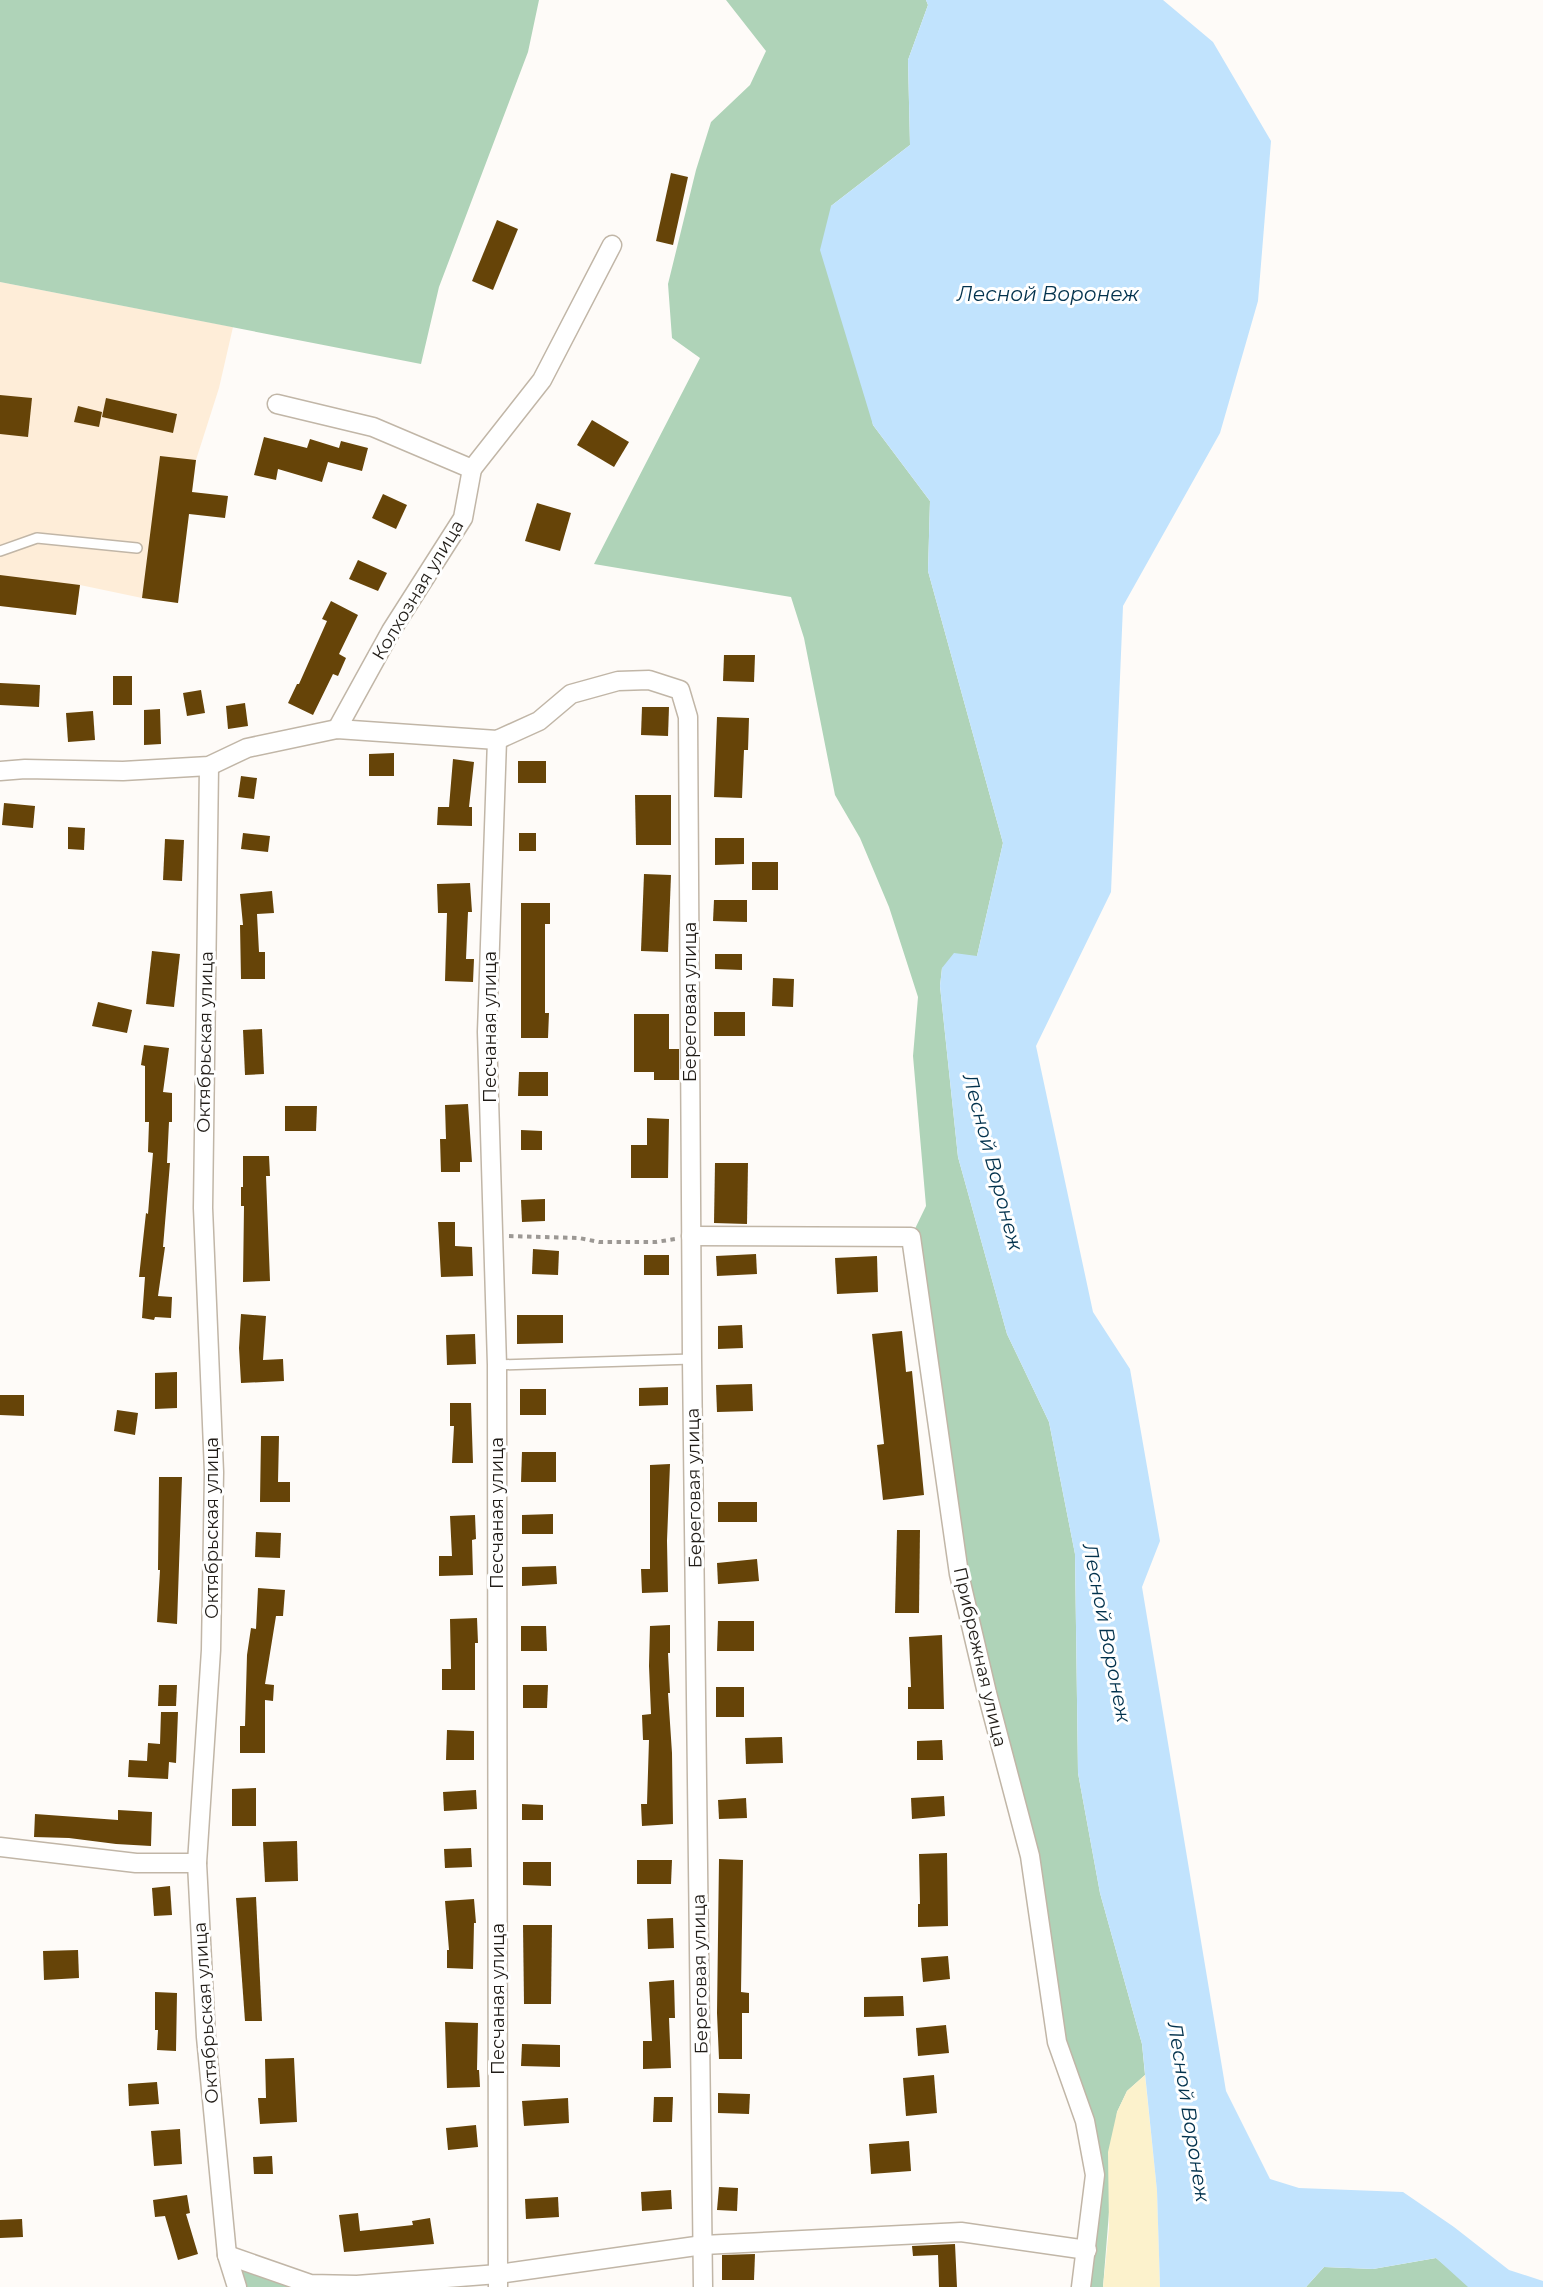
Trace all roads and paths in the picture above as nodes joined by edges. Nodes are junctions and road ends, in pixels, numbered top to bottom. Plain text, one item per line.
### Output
1 (612, 245) dead end
2 (277, 404) dead end
3 (472, 469) junction
4 (137, 548) dead end
5 (0, 551) edge
6 (336, 729) junction
7 (497, 740) junction
8 (209, 766) junction
9 (0, 771) edge
10 (493, 1236) junction
11 (691, 1236) junction
12 (692, 1359) junction
13 (497, 1365) junction
14 (0, 1847) edge
15 (197, 1863) junction
16 (704, 2245) junction
17 (1087, 2250) junction
18 (227, 2255) junction
19 (498, 2280) edge
20 (356, 2286) edge
21 (237, 2287) edge
22 (703, 2287) edge
23 (1081, 2287) edge

1 - 3 street
2 - 3 street
3 - 6 street, Колхозная улица
4 - 5 lane
6 - 7 street
6 - 8 street
7 - 10 street, Песчаная улица
7 - 11 street, Береговая улица
8 - 9 street
8 - 15 street, Октябрьская улица
10 - 11 path
10 - 13 street, Песчаная улица
11 - 12 street, Береговая улица
11 - 17 street, Прибрежная улица
12 - 13 lane
12 - 16 street, Береговая улица
13 - 19 street, Песчаная улица
14 - 15 street
15 - 18 street, Октябрьская улица
16 - 17 street
16 - 19 street
16 - 22 street, Береговая улица
17 - 23 street, Прибрежная улица
18 - 20 street
18 - 21 street, Октябрьская улица
19 - 20 street

